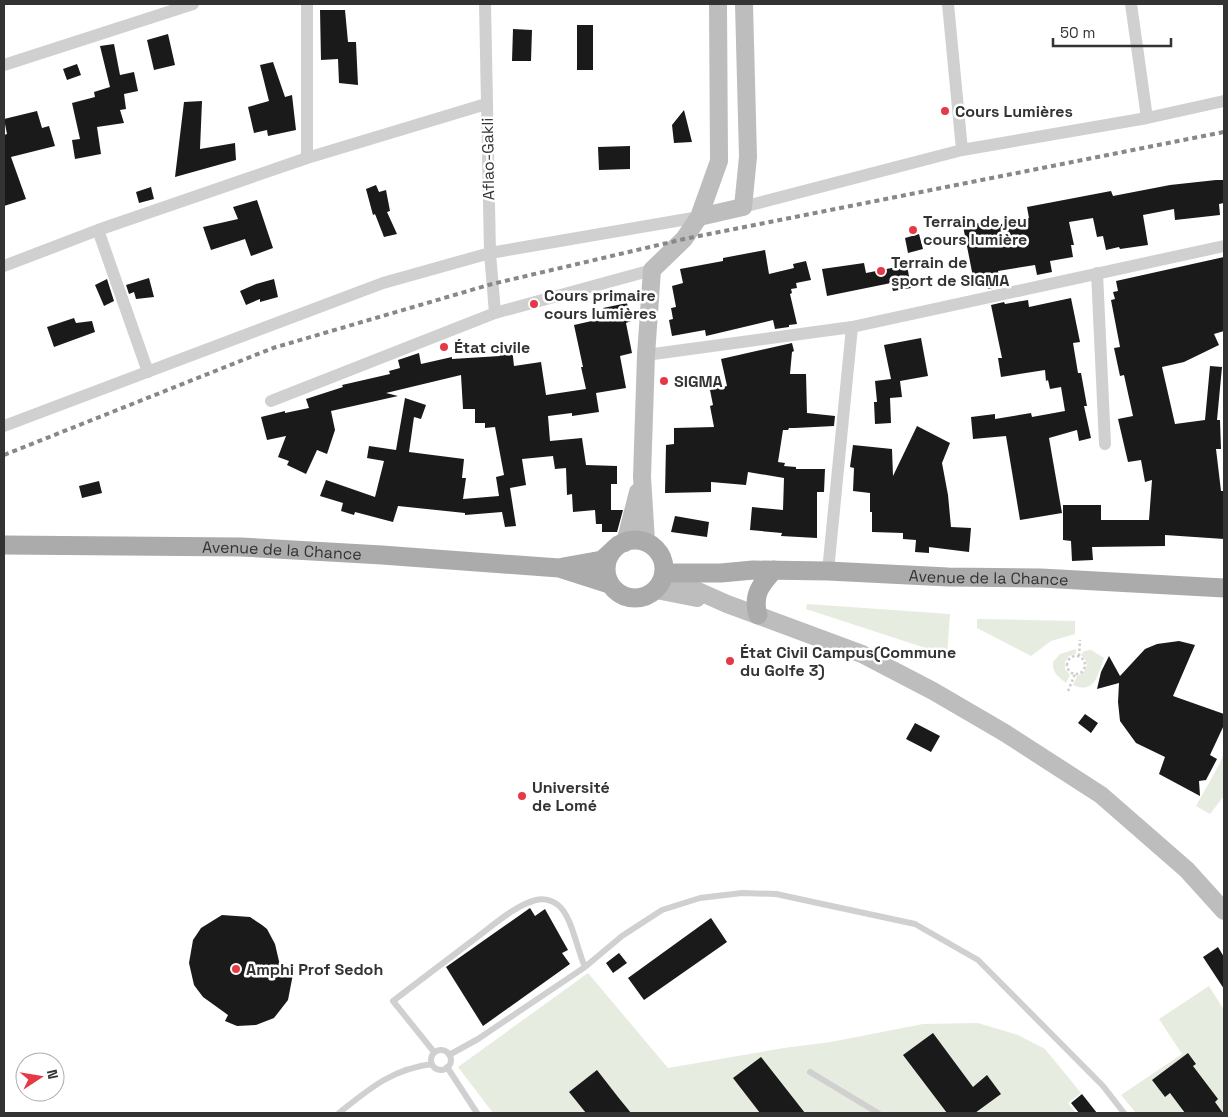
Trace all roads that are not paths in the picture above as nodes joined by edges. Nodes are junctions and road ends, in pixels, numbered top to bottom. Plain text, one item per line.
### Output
1 (193, 4) edge
2 (307, 4) edge
3 (485, 4) edge
4 (718, 4) edge
5 (744, 4) edge
6 (948, 4) edge
7 (1132, 4) edge
8 (4, 65) edge
9 (1224, 101) edge
10 (486, 104) junction
11 (1147, 118) junction
12 (962, 150) junction
13 (307, 158) junction
14 (743, 207) junction
15 (699, 217) junction
16 (98, 230) junction
17 (1224, 246) edge
18 (490, 253) junction
19 (4, 266) edge
20 (652, 270) junction
21 (1097, 273) junction
22 (495, 313) junction
23 (852, 327) junction
24 (646, 355) junction
25 (148, 372) junction
26 (271, 401) dead end
27 (4, 426) edge
28 (1105, 444) dead end
29 (642, 477) junction
30 (646, 541) junction
31 (4, 545) edge
32 (618, 547) junction
33 (560, 568) junction
34 (774, 570) junction
35 (828, 571) junction
36 (661, 574) junction
37 (609, 584) junction
38 (1224, 588) edge
39 (758, 615) junction
40 (1224, 911) edge
41 (585, 967) junction
42 (434, 1052) junction
43 (449, 1055) junction
44 (432, 1064) junction
45 (447, 1067) junction
46 (810, 1072) dead end
47 (339, 1113) edge
48 (476, 1113) edge
49 (878, 1113) edge
50 (1124, 1113) edge

1 - 8 street
2 - 13 street
3 - 10 street, Aflao-Gakli
4 - 15 street
5 - 14 street
6 - 12 street
7 - 11 street
9 - 11 street
10 - 13 street
10 - 18 street, Aflao-Gakli
11 - 12 street
12 - 14 street
13 - 16 street
14 - 15 street
15 - 18 street
15 - 20 street
16 - 19 street
16 - 25 street
17 - 21 street
18 - 22 street, Aflao-Gakli
18 - 25 street
20 - 22 street
20 - 24 street
21 - 23 street
21 - 28 street
22 - 26 street
23 - 24 street
23 - 35 street
24 - 29 street
25 - 27 street
29 - 30 street
29 - 32 street
30 - 32 main road
30 - 36 main road
31 - 33 main road, Avenue de la Chance
32 - 33 main road, Avenue de la Chance
32 - 37 main road
33 - 37 main road, Avenue de la Chance
34 - 35 main road, Avenue de la Chance
34 - 36 main road, Avenue de la Chance
34 - 39 main road
35 - 38 main road, Avenue de la Chance
36 - 37 main road
36 - 39 street
39 - 40 street
41 - 42 lane
41 - 43 lane
41 - 50 lane
42 - 43 lane
42 - 44 lane
43 - 45 lane
44 - 45 lane
44 - 47 lane
45 - 48 lane
46 - 49 lane

